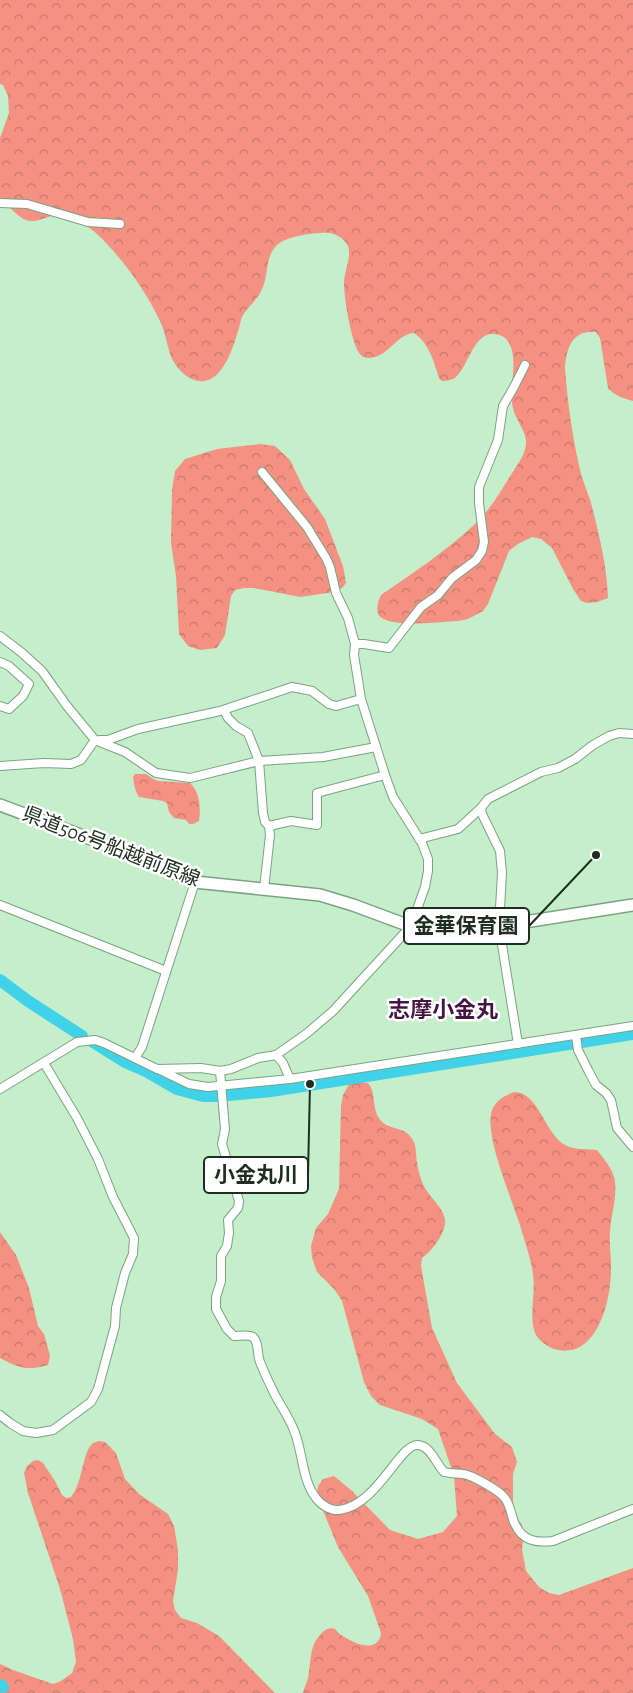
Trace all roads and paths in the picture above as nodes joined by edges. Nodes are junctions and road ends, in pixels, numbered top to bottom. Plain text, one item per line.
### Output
1 (0, 203) edge
2 (120, 224) dead end
3 (525, 365) dead end
4 (262, 472) dead end
5 (0, 636) edge
6 (355, 644) junction
7 (0, 662) edge
8 (362, 699) junction
9 (0, 706) edge
10 (224, 710) junction
11 (633, 734) edge
12 (95, 740) junction
13 (376, 747) junction
14 (259, 760) junction
15 (0, 766) edge
16 (385, 776) junction
17 (0, 805) edge
18 (481, 808) junction
19 (269, 826) junction
20 (419, 839) junction
21 (195, 882) junction
22 (264, 889) junction
23 (0, 905) edge
24 (633, 905) edge
25 (411, 926) junction
26 (499, 926) junction
27 (166, 971) junction
28 (633, 1026) edge
29 (576, 1036) junction
30 (518, 1044) junction
31 (276, 1055) junction
32 (135, 1058) junction
33 (44, 1063) junction
34 (157, 1069) junction
35 (220, 1071) junction
36 (290, 1079) junction
37 (221, 1086) junction
38 (0, 1089) edge
39 (633, 1147) edge
40 (0, 1415) edge
41 (633, 1510) edge

1 - 2 street
3 - 6 street
4 - 6 street
5 - 12 street
6 - 8 street
7 - 9 street
8 - 10 street
8 - 13 street
10 - 12 street
10 - 14 street
11 - 18 street
12 - 14 street
12 - 15 street
13 - 14 street
13 - 16 street
14 - 19 street
16 - 19 street
16 - 20 street
17 - 21 main road, 県道506号船越前原線
18 - 20 street
18 - 26 street
19 - 22 street
20 - 25 street
21 - 22 main road, 県道506号船越前原線
21 - 27 street
22 - 25 main road, 県道506号船越前原線
23 - 27 street
24 - 26 main road, 県道506号船越前原線
25 - 26 main road, 県道506号船越前原線
25 - 31 street
26 - 30 street
27 - 32 street
28 - 29 street
29 - 30 street
29 - 39 street
30 - 36 street
31 - 35 street
31 - 36 street
32 - 33 street
32 - 34 street
33 - 38 street
33 - 40 street
34 - 35 street
34 - 37 street
35 - 37 street
36 - 37 street
37 - 41 street

